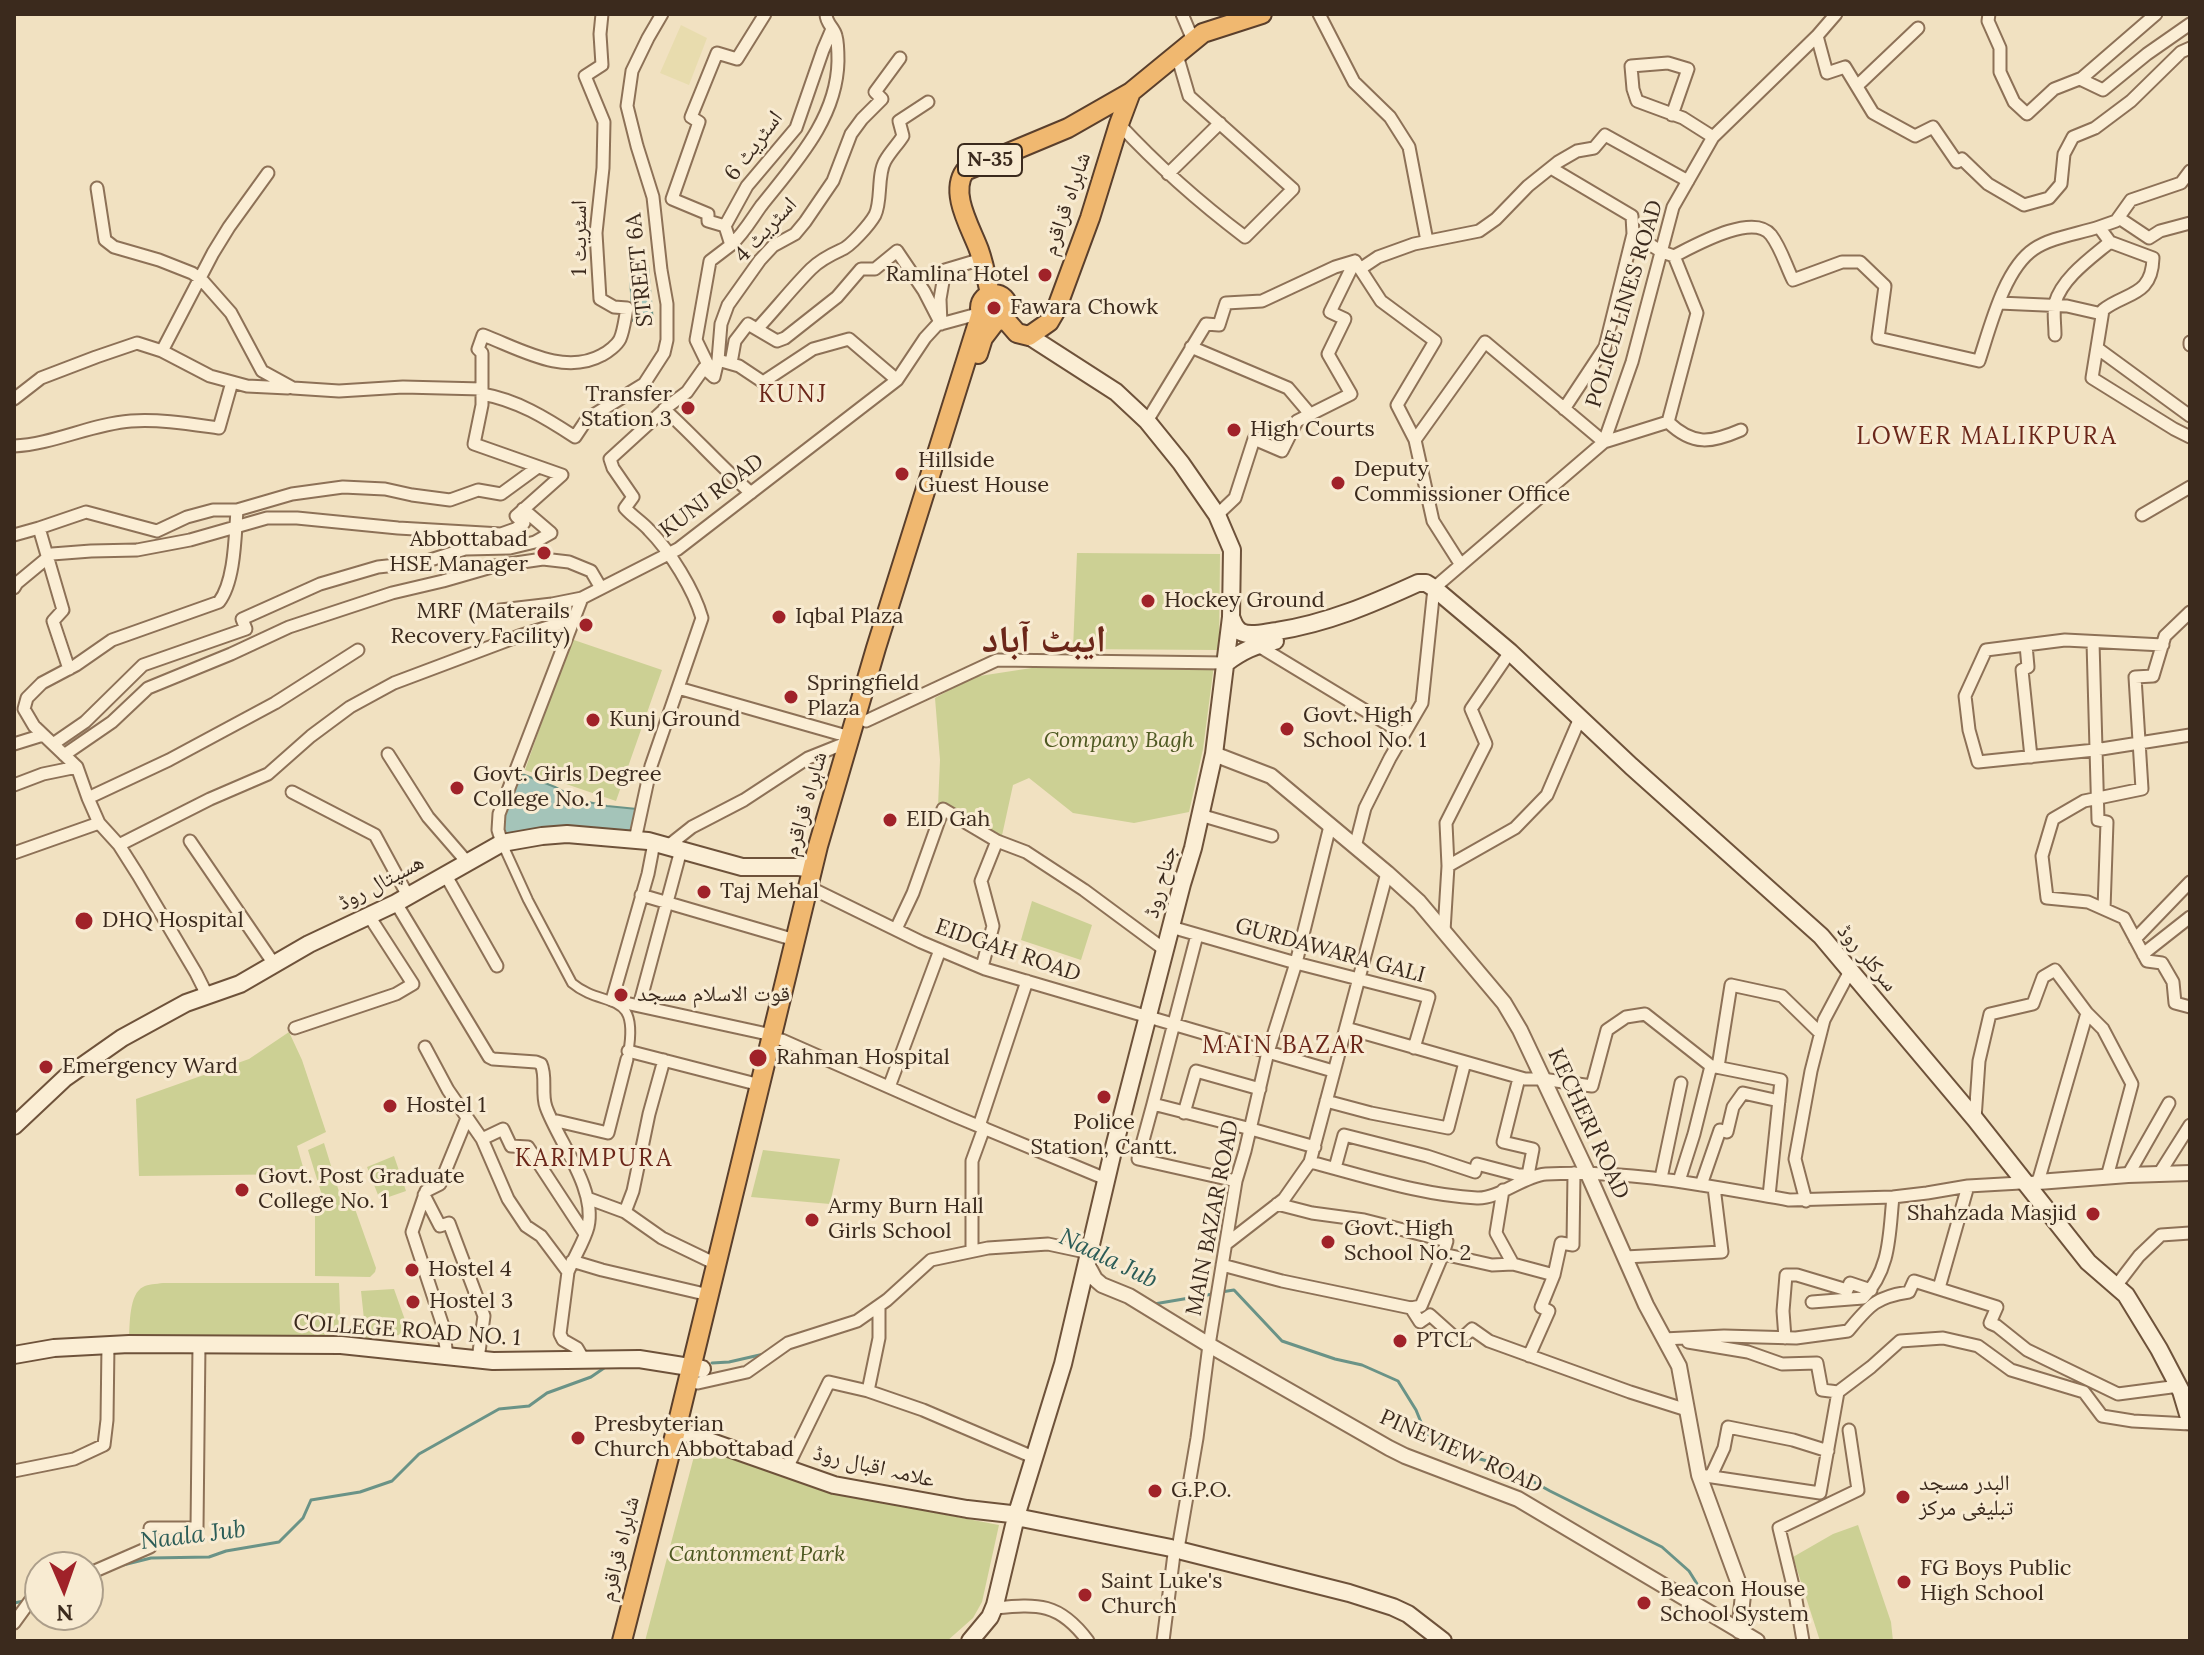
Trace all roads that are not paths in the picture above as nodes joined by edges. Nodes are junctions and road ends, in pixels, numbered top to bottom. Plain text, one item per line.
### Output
1 (602, 14) edge
2 (662, 14) edge
3 (765, 14) edge
4 (826, 14) edge
5 (1182, 14) edge
6 (1262, 14) edge
7 (1319, 14) edge
8 (1836, 14) edge
9 (1989, 14) edge
10 (2156, 14) edge
11 (2190, 24) edge
12 (1918, 28) dead end
13 (832, 29) junction
14 (1817, 36) junction
15 (1193, 40) junction
16 (2190, 48) edge
17 (1177, 55) junction
18 (900, 58) dead end
19 (2080, 79) junction
20 (1857, 86) junction
21 (1131, 92) junction
22 (928, 102) dead end
23 (1672, 115) junction
24 (1088, 117) junction
25 (1220, 123) junction
26 (1116, 133) junction
27 (1713, 137) junction
28 (1551, 168) junction
29 (2190, 171) edge
30 (268, 173) dead end
31 (1168, 174) junction
32 (1688, 181) junction
33 (97, 188) dead end
34 (2119, 218) junction
35 (2190, 223) edge
36 (725, 226) junction
37 (2099, 227) junction
38 (1633, 234) junction
39 (1427, 241) junction
40 (2110, 242) junction
41 (731, 245) junction
42 (1662, 252) junction
43 (1674, 256) junction
44 (982, 259) junction
45 (1358, 265) junction
46 (201, 279) junction
47 (1999, 303) junction
48 (2054, 306) junction
49 (2102, 314) junction
50 (994, 317) junction
51 (941, 324) junction
52 (757, 329) junction
53 (2055, 335) dead end
54 (1029, 336) junction
55 (1191, 347) junction
56 (2097, 348) junction
57 (162, 351) junction
58 (718, 360) junction
59 (731, 363) junction
60 (714, 377) junction
61 (897, 380) junction
62 (232, 382) junction
63 (293, 388) junction
64 (482, 391) junction
65 (14, 399) edge
66 (664, 409) junction
67 (1564, 409) junction
68 (1310, 414) junction
69 (2190, 416) edge
70 (1147, 421) junction
71 (1668, 422) junction
72 (1741, 430) dead end
73 (2190, 437) edge
74 (1415, 440) junction
75 (1604, 442) junction
76 (14, 446) edge
77 (538, 467) junction
78 (2190, 487) edge
79 (751, 493) junction
80 (523, 509) junction
81 (237, 510) junction
82 (1217, 515) junction
83 (2142, 515) dead end
84 (236, 526) junction
85 (39, 528) junction
86 (501, 534) junction
87 (14, 535) edge
88 (510, 548) junction
89 (668, 554) junction
90 (48, 557) junction
91 (1461, 565) junction
92 (14, 588) edge
93 (601, 588) junction
94 (1434, 588) junction
95 (582, 598) junction
96 (492, 611) dead end
97 (2190, 612) edge
98 (574, 619) junction
99 (1230, 624) junction
100 (1256, 639) junction
101 (2093, 642) junction
102 (2026, 645) junction
103 (2163, 645) junction
104 (358, 650) dead end
105 (1510, 652) junction
106 (1226, 663) junction
107 (69, 669) junction
108 (678, 688) junction
109 (19, 706) edge
110 (1580, 718) junction
111 (866, 721) junction
112 (1404, 734) junction
113 (43, 735) junction
114 (2190, 735) edge
115 (849, 740) junction
116 (2139, 743) junction
117 (14, 744) edge
118 (53, 744) junction
119 (2095, 750) junction
120 (388, 754) dead end
121 (1214, 754) junction
122 (64, 755) junction
123 (2031, 757) junction
124 (77, 767) junction
125 (14, 785) edge
126 (292, 792) dead end
127 (88, 798) junction
128 (2097, 798) junction
129 (1200, 815) junction
130 (99, 823) junction
131 (1330, 826) junction
132 (1272, 836) dead end
133 (635, 840) junction
134 (190, 841) dead end
135 (997, 841) junction
136 (502, 843) junction
137 (119, 845) junction
138 (668, 846) junction
139 (1355, 847) junction
140 (14, 853) edge
141 (467, 862) junction
142 (1448, 866) junction
143 (813, 869) junction
144 (1387, 873) junction
145 (445, 874) junction
146 (2190, 882) edge
147 (817, 891) junction
148 (641, 895) junction
149 (402, 900) junction
150 (666, 902) junction
151 (2104, 909) junction
152 (369, 916) junction
153 (2190, 917) edge
154 (1171, 927) junction
155 (896, 929) junction
156 (1444, 931) junction
157 (1197, 935) junction
158 (2135, 939) junction
159 (795, 940) junction
160 (940, 950) junction
161 (1165, 950) junction
162 (2143, 954) junction
163 (1296, 963) junction
164 (274, 964) junction
165 (497, 966) dead end
166 (982, 967) junction
167 (1850, 971) junction
168 (1359, 978) junction
169 (1027, 981) junction
170 (207, 995) junction
171 (612, 1000) junction
172 (639, 1006) junction
173 (2190, 1007) edge
174 (2087, 1013) junction
175 (1147, 1017) junction
176 (1173, 1024) junction
177 (295, 1028) dead end
178 (1346, 1028) junction
179 (1820, 1033) junction
180 (777, 1038) junction
181 (425, 1047) dead end
182 (1414, 1048) junction
183 (1268, 1052) junction
184 (628, 1055) junction
185 (664, 1060) junction
186 (1465, 1062) junction
187 (1714, 1066) junction
188 (1333, 1071) junction
189 (1519, 1078) junction
190 (1542, 1079) junction
191 (1681, 1083) dead end
192 (760, 1085) junction
193 (889, 1087) junction
194 (1260, 1089) junction
195 (1326, 1101) junction
196 (1779, 1101) junction
197 (2169, 1103) dead end
198 (1153, 1104) junction
199 (1184, 1113) junction
200 (467, 1118) junction
201 (1975, 1119) junction
202 (554, 1123) junction
203 (2190, 1125) edge
204 (14, 1126) edge
205 (982, 1127) junction
206 (1251, 1129) junction
207 (482, 1139) junction
208 (1315, 1147) junction
209 (1310, 1162) junction
210 (1335, 1168) junction
211 (2190, 1173) edge
212 (1581, 1174) junction
213 (2159, 1174) junction
214 (1534, 1175) junction
215 (2128, 1175) junction
216 (2107, 1177) junction
217 (1661, 1178) junction
218 (1106, 1179) junction
219 (1236, 1181) junction
220 (1679, 1181) junction
221 (2032, 1182) junction
222 (1701, 1185) junction
223 (1968, 1186) junction
224 (1714, 1187) junction
225 (1503, 1190) junction
226 (424, 1195) junction
227 (1769, 1196) junction
228 (1893, 1197) junction
229 (587, 1198) junction
230 (1806, 1201) junction
231 (1277, 1204) junction
232 (625, 1212) junction
233 (2190, 1233) edge
234 (585, 1234) junction
235 (1226, 1244) junction
236 (972, 1251) junction
237 (1443, 1254) junction
238 (1625, 1257) junction
239 (1088, 1258) junction
240 (716, 1264) junction
241 (1513, 1264) junction
242 (1222, 1265) junction
243 (570, 1266) junction
244 (1554, 1275) junction
245 (1102, 1285) junction
246 (2116, 1286) junction
247 (1939, 1288) junction
248 (1871, 1290) junction
249 (1081, 1293) junction
250 (709, 1295) junction
251 (1812, 1302) dead end
252 (879, 1306) junction
253 (1411, 1308) junction
254 (1785, 1338) junction
255 (1664, 1339) junction
256 (199, 1344) junction
257 (108, 1345) junction
258 (1209, 1345) junction
259 (14, 1355) edge
260 (447, 1356) junction
261 (1529, 1356) junction
262 (478, 1359) junction
263 (584, 1360) junction
264 (697, 1373) junction
265 (2179, 1386) junction
266 (868, 1391) junction
267 (1838, 1392) junction
268 (1687, 1410) junction
269 (2190, 1423) edge
270 (1849, 1430) dead end
271 (686, 1433) junction
272 (1828, 1451) junction
273 (1033, 1457) junction
274 (787, 1468) junction
275 (14, 1471) edge
276 (1705, 1476) junction
277 (1016, 1515) junction
278 (1176, 1549) junction
279 (104, 1567) edge
280 (994, 1608) junction
281 (1736, 1636) edge
282 (622, 1641) edge
283 (633, 1641) edge
284 (970, 1641) edge
285 (1088, 1641) edge
286 (1163, 1641) edge
287 (1443, 1641) edge
288 (1757, 1641) edge
289 (1803, 1641) edge

1 - 64 street, اسٹریٹ 1
2 - 64 street, STREET 6A
3 - 36 street
4 - 13 street
5 - 15 street
6 - 15 highway, شاہراہ قراقرم / N-35
7 - 39 street
8 - 14 street, POLICE LINES ROAD
9 - 19 street
10 - 19 street
11 - 19 street
12 - 20 street
13 - 36 street, اسٹریٹ 6
13 - 41 street
14 - 20 street
14 - 27 street, POLICE LINES ROAD
15 - 17 highway, شاہراہ قراقرم / N-35
16 - 20 street
17 - 21 highway, شاہراہ قراقرم / N-35
17 - 25 street
18 - 58 street, اسٹریٹ 4
21 - 24 highway, شاہراہ قراقرم / N-35
21 - 26 highway, شاہراہ قراقرم
22 - 52 street
23 - 23 street
23 - 27 street
24 - 26 highway
24 - 44 highway, شاہراہ قراقرم / N-35
25 - 31 street
25 - 31 street
26 - 31 street
26 - 54 highway, شاہراہ قراقرم
27 - 32 street, POLICE LINES ROAD
28 - 32 street
28 - 38 street
28 - 39 street
29 - 34 street
30 - 46 street
32 - 42 street, POLICE LINES ROAD
33 - 46 street
34 - 35 street
34 - 37 street
36 - 41 street
37 - 40 street
37 - 47 street
38 - 42 street
38 - 67 street
39 - 45 street
40 - 48 street
40 - 49 street
41 - 60 street
42 - 43 street
42 - 75 street, POLICE LINES ROAD
43 - 47 street
43 - 71 street
44 - 50 highway, شاہراہ قراقرم / N-35
44 - 51 street
45 - 55 street
45 - 68 street
45 - 74 street
46 - 57 street
46 - 63 street
47 - 48 street
48 - 49 street
48 - 53 street
49 - 56 street
50 - 51 street
50 - 54 highway
50 - 111 highway, شاہراہ قراقرم / N-35
50 - 115 highway, شاہراہ قراقرم / N-35
51 - 52 street
51 - 61 street, KUNJ ROAD
52 - 59 street
54 - 70 main road, جناح روڈ
55 - 68 street
55 - 70 street
56 - 69 street
56 - 73 street
57 - 62 street
57 - 65 street
58 - 59 street
58 - 60 street, اسٹریٹ 4
59 - 61 street
60 - 66 street
61 - 79 street, KUNJ ROAD
62 - 63 street
62 - 76 street
63 - 64 street
64 - 77 street, اسٹریٹ 1
66 - 79 street
66 - 89 street
67 - 74 street
67 - 75 street
68 - 82 street
70 - 82 main road, جناح روڈ
71 - 72 street
71 - 75 street
74 - 91 street
75 - 91 street, POLICE LINES ROAD
77 - 80 street
77 - 81 street
78 - 83 street
79 - 89 street, KUNJ ROAD
80 - 86 street
80 - 88 street
81 - 84 street
81 - 85 street
82 - 99 main road, جناح روڈ
84 - 86 street
84 - 90 street
84 - 107 street
85 - 87 street
85 - 90 street
86 - 88 street
88 - 118 street
89 - 93 street, KUNJ ROAD
89 - 108 street
90 - 92 street
90 - 107 street
91 - 94 street, POLICE LINES ROAD
93 - 95 street, KUNJ ROAD
93 - 122 street
94 - 100 main road
94 - 105 main road, سرکلر روڈ
94 - 112 street
95 - 96 street, KUNJ ROAD
95 - 98 street
97 - 103 street
98 - 136 street
98 - 137 street
99 - 100 main road
99 - 106 main road, جناح روڈ
100 - 106 main road
100 - 112 street
101 - 102 street
101 - 103 street
101 - 119 street
102 - 123 street
102 - 123 street
103 - 116 street
104 - 127 street
105 - 110 main road, سرکلر روڈ
105 - 142 street
106 - 111 street
106 - 121 main road, جناح روڈ
107 - 109 street
108 - 115 street
108 - 133 street
109 - 113 street
110 - 142 street
110 - 167 main road, سرکلر روڈ
111 - 147 highway, شاہراہ قراقرم / N-35
112 - 139 street
113 - 117 street
113 - 118 street
114 - 116 street
115 - 138 street
115 - 143 highway, شاہراہ قراقرم / N-35
116 - 119 street
116 - 128 street
118 - 122 street
119 - 123 street
119 - 128 street
120 - 141 street
121 - 129 main road, جناح روڈ
121 - 131 street, KECHERI ROAD
122 - 124 street
124 - 125 street
124 - 127 street
126 - 149 street
127 - 130 street
128 - 151 street
128 - 151 street
129 - 132 street
129 - 154 main road, جناح روڈ
130 - 137 street
130 - 140 street
131 - 139 street, KECHERI ROAD
131 - 163 street, MAIN BAZAR ROAD
133 - 136 main road, ھسپتال روڈ
133 - 138 main road, ھسپتال روڈ
134 - 164 street
135 - 155 street
135 - 161 street
135 - 166 street
136 - 141 main road, ھسپتال روڈ
136 - 171 street
137 - 170 street
138 - 143 main road, ھسپتال روڈ
138 - 148 street
138 - 150 street
139 - 144 street, KECHERI ROAD
141 - 145 main road, ھسپتال روڈ
142 - 156 street
143 - 159 highway, شاہراہ قراقرم / N-35
144 - 156 street, KECHERI ROAD
144 - 168 street
145 - 149 main road, ھسپتال روڈ
145 - 165 street
146 - 158 street
147 - 155 street, EIDGAH ROAD
147 - 180 highway, شاہراہ قراقرم / N-35
148 - 150 street
148 - 171 street
149 - 152 main road, ھسپتال روڈ
149 - 202 street
150 - 159 street
150 - 172 street
151 - 158 street
152 - 164 main road, ھسپتال روڈ
152 - 177 street
153 - 162 street
154 - 157 street, GURDAWARA GALI
154 - 161 main road, جناح روڈ
155 - 160 street, EIDGAH ROAD
156 - 190 street, KECHERI ROAD
157 - 163 street, GURDAWARA GALI
157 - 176 street
158 - 162 street
159 - 180 highway, شاہراہ قراقرم / N-35
160 - 166 street, EIDGAH ROAD
160 - 193 street
161 - 175 main road, جناح روڈ
162 - 173 street
163 - 168 street, GURDAWARA GALI
163 - 183 street, MAIN BAZAR ROAD
164 - 170 main road, ھسپتال روڈ
166 - 169 street, EIDGAH ROAD
167 - 179 street
167 - 201 main road, سرکلر روڈ
168 - 178 street
168 - 182 street, GURDAWARA GALI
169 - 175 street, EIDGAH ROAD
169 - 205 street
170 - 204 main road, ھسپتال روڈ
171 - 172 street
171 - 184 street
172 - 180 street
174 - 201 street
174 - 216 street
174 - 221 street
175 - 176 street
175 - 218 main road, جناح روڈ
176 - 183 street
176 - 198 street
178 - 182 street
178 - 188 street
179 - 187 street
179 - 230 street
180 - 192 highway, شاہراہ قراقرم / N-35
180 - 193 street
180 - 264 highway, شاہراہ قراقرم / N-35
181 - 200 street
182 - 186 street
183 - 188 street
183 - 194 street, MAIN BAZAR ROAD
184 - 185 street
184 - 202 street
185 - 192 street
185 - 232 street
186 - 189 street
186 - 195 street
187 - 190 street
187 - 196 street
187 - 220 street
188 - 195 street
189 - 190 street
189 - 214 street
190 - 212 street, KECHERI ROAD
191 - 217 street
192 - 240 highway, شاہراہ قراقرم / N-35
193 - 205 street
194 - 199 street
194 - 206 street, MAIN BAZAR ROAD
195 - 208 street
196 - 222 street
196 - 227 street
197 - 215 street
198 - 199 street
198 - 219 street
199 - 206 street
200 - 207 street
200 - 226 street
201 - 221 main road, سرکلر روڈ
202 - 229 street
203 - 213 street
205 - 218 street
205 - 236 street
206 - 208 street
206 - 219 street, MAIN BAZAR ROAD
207 - 234 street
207 - 243 street
208 - 209 street
209 - 210 street
209 - 231 street
210 - 214 street
210 - 225 street
211 - 213 street
212 - 214 street
212 - 217 street
212 - 238 street, KECHERI ROAD
212 - 244 street
213 - 215 street
214 - 225 street
215 - 216 street
216 - 221 street
217 - 220 street
218 - 239 main road, جناح روڈ
219 - 235 street, MAIN BAZAR ROAD
220 - 222 street
221 - 223 street
221 - 246 main road, سرکلر روڈ
222 - 224 street
223 - 228 street
223 - 247 street
224 - 227 street
224 - 238 street
225 - 241 street
226 - 260 street
226 - 262 street
227 - 230 street
228 - 230 street
228 - 248 street
229 - 232 street
229 - 234 street
231 - 235 street
231 - 237 street
232 - 240 street
233 - 246 street
234 - 243 street
235 - 242 street, MAIN BAZAR ROAD
236 - 239 street
236 - 252 street
237 - 241 street
237 - 253 street
238 - 255 street, KECHERI ROAD
239 - 245 street
239 - 249 main road, جناح روڈ
240 - 250 highway, شاہراہ قراقرم / N-35
241 - 244 street
242 - 253 street
242 - 258 street, MAIN BAZAR ROAD
243 - 250 street
243 - 263 street
244 - 261 street
245 - 249 street
245 - 258 street, PINEVIEW ROAD
246 - 265 main road, سرکلر روڈ
247 - 254 street
247 - 265 street
248 - 251 street
248 - 254 street
249 - 273 main road, جناح روڈ
250 - 264 highway, شاہراہ قراقرم / N-35
252 - 264 street
252 - 266 street
253 - 261 street
254 - 255 street
255 - 267 street
255 - 268 street, KECHERI ROAD
256 - 257 main road, COLLEGE ROAD NO. 1
256 - 260 main road, COLLEGE ROAD NO. 1
256 - 279 street
257 - 259 main road, COLLEGE ROAD NO. 1
257 - 275 street
258 - 278 street, MAIN BAZAR ROAD
258 - 281 street, PINEVIEW ROAD
260 - 262 main road, COLLEGE ROAD NO. 1
261 - 268 street
262 - 263 main road, COLLEGE ROAD NO. 1
263 - 264 main road, COLLEGE ROAD NO. 1
264 - 271 highway, شاہراہ قراقرم / N-35
264 - 282 highway, شاہراہ قراقرم / N-35
265 - 269 main road, سرکلر روڈ
266 - 273 street
266 - 274 street
267 - 269 street
267 - 272 street
268 - 276 street, KECHERI ROAD
270 - 289 street
271 - 274 main road, علامہ اقبال روڈ
271 - 283 highway, شاہراہ قراقرم / N-35
272 - 276 street
272 - 276 street
273 - 277 main road, جناح روڈ
274 - 277 main road, علامہ اقبال روڈ
276 - 281 street, KECHERI ROAD
277 - 278 main road, علامہ اقبال روڈ
277 - 280 main road, جناح روڈ
278 - 286 street, MAIN BAZAR ROAD
278 - 287 main road, علامہ اقبال روڈ
280 - 284 main road, جناح روڈ
280 - 285 street
281 - 288 street, PINEVIEW ROAD

